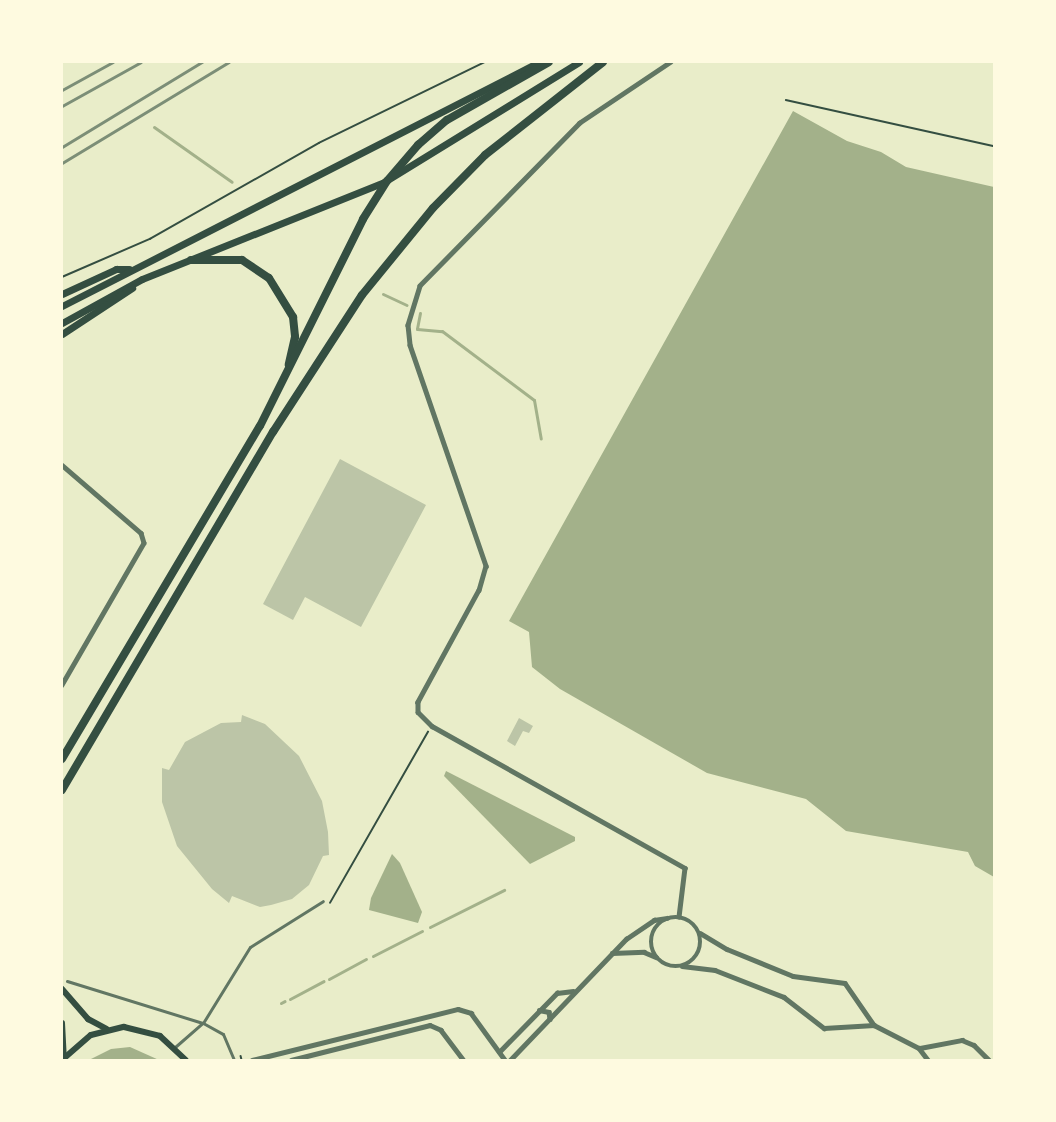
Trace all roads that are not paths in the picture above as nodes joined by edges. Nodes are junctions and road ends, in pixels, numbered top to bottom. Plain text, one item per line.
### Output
1 (539, 62) edge
2 (549, 62) edge
3 (579, 62) edge
4 (603, 62) edge
5 (671, 62) edge
6 (191, 260) junction
7 (132, 269) junction
8 (142, 279) junction
9 (62, 294) edge
10 (62, 306) edge
11 (62, 323) edge
12 (62, 334) edge
13 (284, 381) junction
14 (62, 465) edge
15 (62, 685) edge
16 (62, 759) edge
17 (62, 790) edge
18 (323, 901) dead end
19 (679, 917) junction
20 (667, 918) junction
21 (700, 933) junction
22 (612, 953) junction
23 (657, 958) junction
24 (682, 966) junction
25 (67, 981) dead end
26 (62, 989) edge
27 (573, 991) junction
28 (538, 1011) junction
29 (549, 1022) junction
30 (62, 1023) edge
31 (203, 1023) junction
32 (874, 1025) junction
33 (107, 1029) junction
34 (175, 1047) junction
35 (919, 1048) junction
36 (499, 1052) junction
37 (63, 1059) edge
38 (186, 1060) edge
39 (234, 1060) edge
40 (252, 1060) edge
41 (291, 1060) edge
42 (464, 1060) edge
43 (505, 1060) edge
44 (510, 1060) edge
45 (928, 1060) edge
46 (990, 1060) edge

1 - 7 main road
2 - 13 highway
3 - 6 main road
4 - 17 highway
5 - 19 street
6 - 8 main road
6 - 13 highway
7 - 9 main road
7 - 10 main road
8 - 11 main road
8 - 12 main road
13 - 16 highway
14 - 15 street
18 - 31 street
19 - 20 street
19 - 21 street
20 - 22 street
20 - 23 street
21 - 24 street
21 - 32 street
22 - 23 street
22 - 27 street
23 - 24 street
24 - 32 street
25 - 31 street
26 - 33 main road
27 - 28 street
27 - 29 street
28 - 29 street
28 - 36 street
29 - 44 street
30 - 37 main road
31 - 34 street
31 - 39 street
32 - 35 street
33 - 34 main road
33 - 37 main road
34 - 38 main road
35 - 45 street
35 - 46 street
36 - 40 street
36 - 43 street
41 - 42 street

